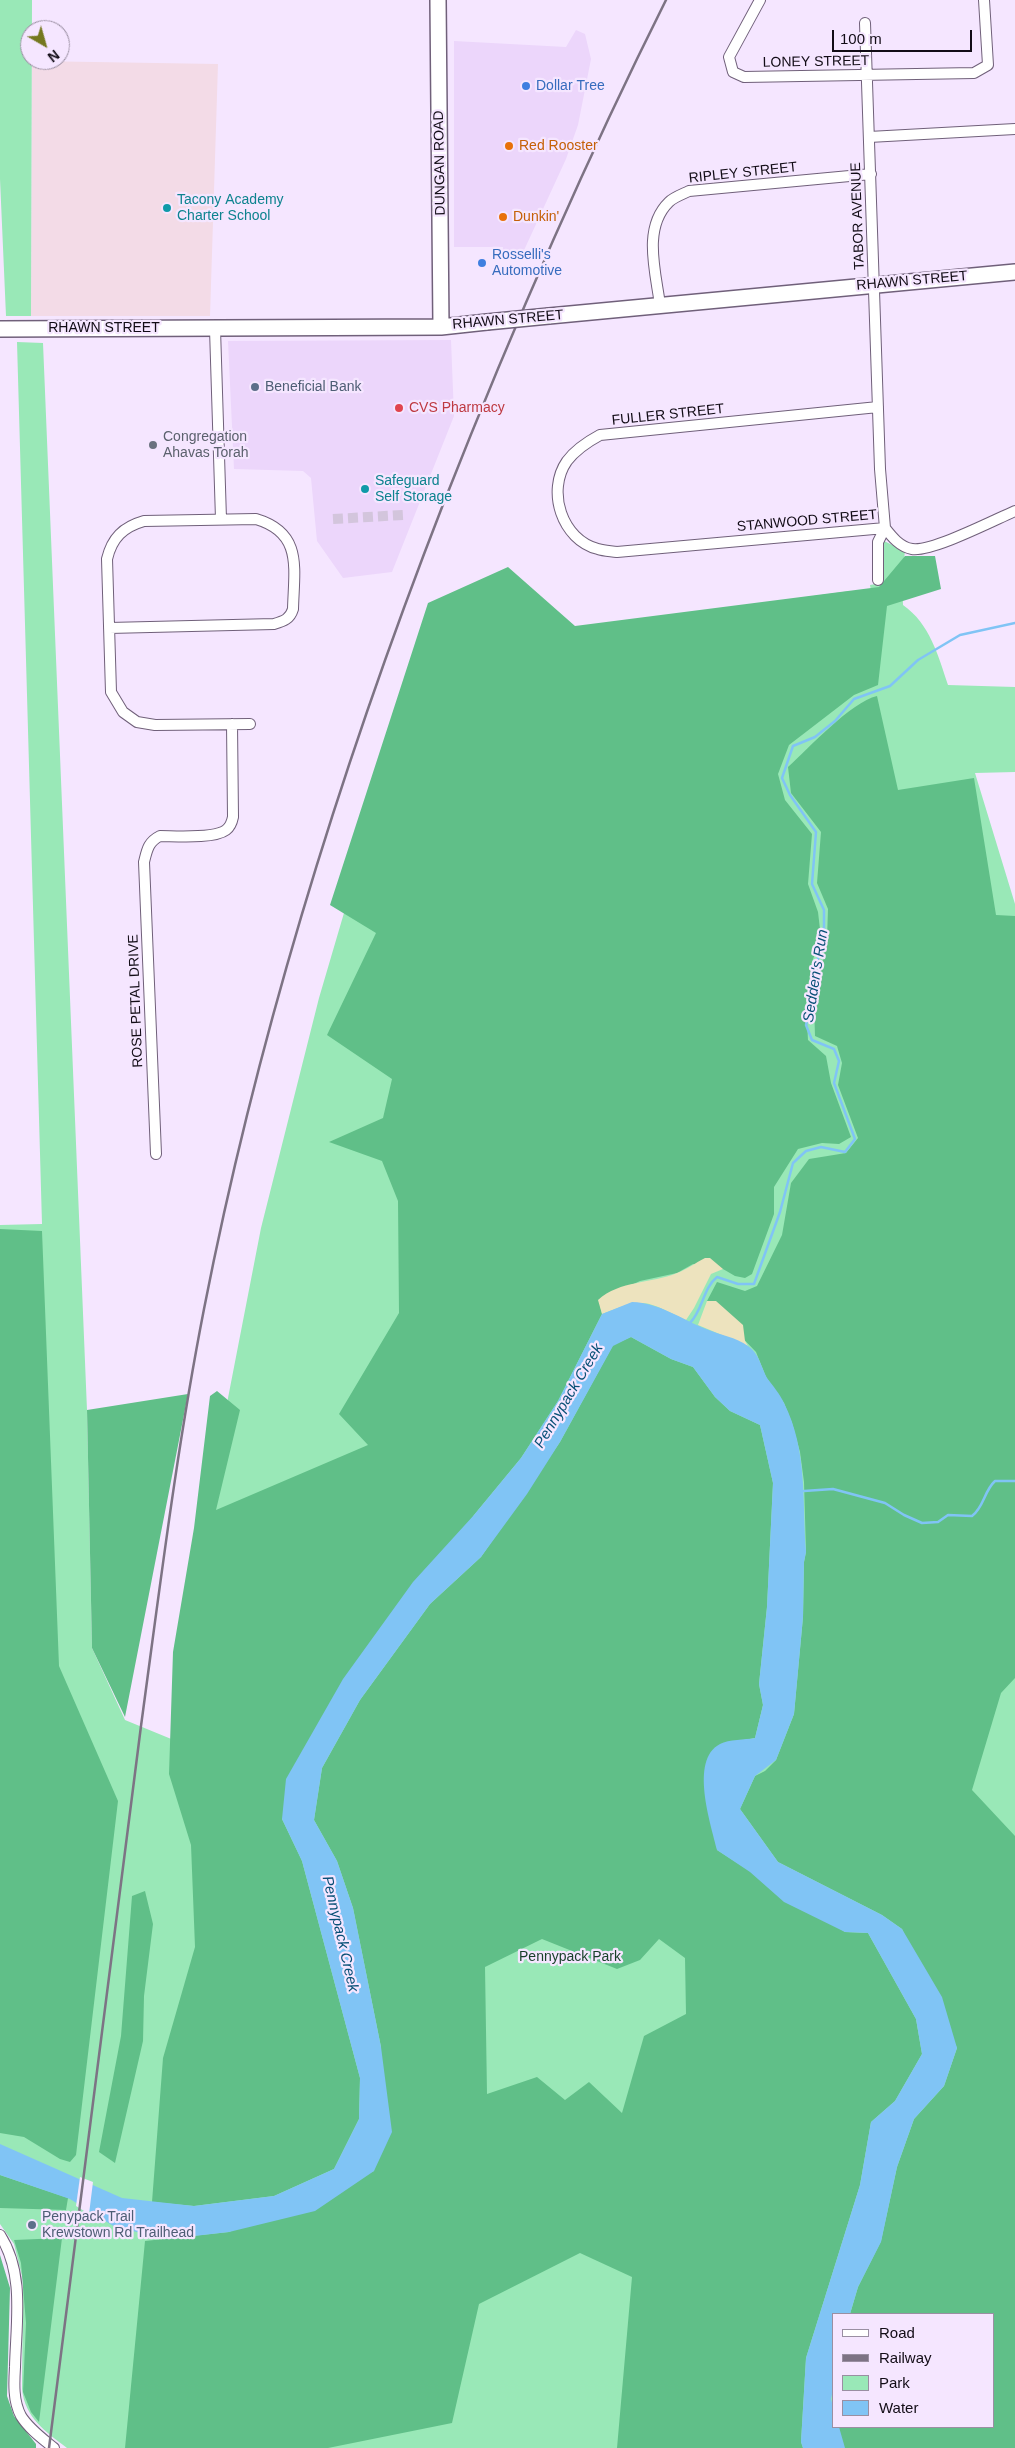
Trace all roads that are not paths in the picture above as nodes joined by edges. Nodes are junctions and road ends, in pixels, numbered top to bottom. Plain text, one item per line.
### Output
1 (438, 0) edge
2 (760, 0) edge
3 (984, 0) edge
4 (865, 23) dead end
5 (866, 75) junction
6 (1015, 129) edge
7 (869, 137) junction
8 (871, 174) junction
9 (1015, 272) edge
10 (1015, 280) edge
11 (874, 285) junction
12 (660, 306) junction
13 (441, 326) junction
14 (0, 329) edge
15 (215, 329) junction
16 (878, 408) junction
17 (1015, 511) edge
18 (221, 519) junction
19 (885, 528) junction
20 (589, 545) joint
21 (878, 580) dead end
22 (109, 628) junction
23 (232, 724) junction
24 (250, 724) dead end
25 (156, 1154) dead end
26 (0, 2235) edge
27 (54, 2448) edge

1 - 13 main road, DUNGAN ROAD
2 - 5 street, LONEY STREET
3 - 5 street, LONEY STREET
4 - 5 street, TABOR AVENUE
5 - 7 street, TABOR AVENUE
6 - 7 street
7 - 8 street, TABOR AVENUE
8 - 11 street, TABOR AVENUE
8 - 12 street, RIPLEY STREET
9 - 10 street
9 - 11 main road, RHAWN STREET
11 - 12 main road, RHAWN STREET
11 - 16 street, TABOR AVENUE
12 - 13 main road, RHAWN STREET, bridge
13 - 15 main road, RHAWN STREET
14 - 15 main road, RHAWN STREET
15 - 18 street
16 - 19 street, TABOR AVENUE
16 - 20 street, FULLER STREET
17 - 19 street, STANWOOD STREET
18 - 22 street
18 - 22 street
19 - 20 street, STANWOOD STREET
19 - 21 street
22 - 23 street
23 - 24 street
23 - 25 street, ROSE PETAL DRIVE
26 - 27 street

